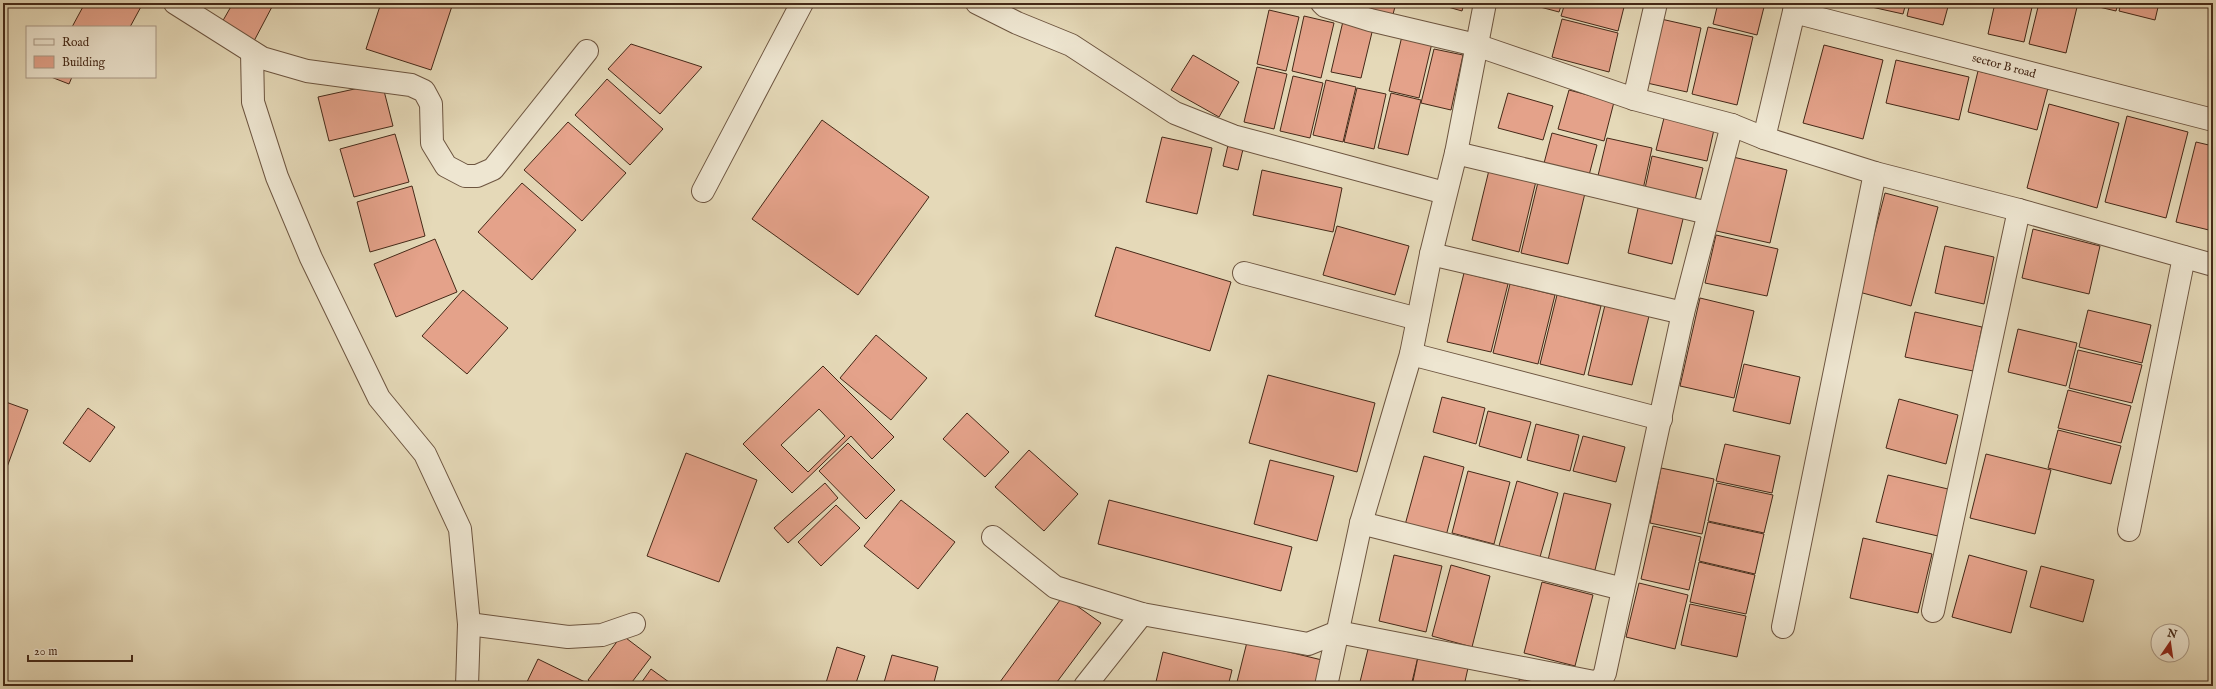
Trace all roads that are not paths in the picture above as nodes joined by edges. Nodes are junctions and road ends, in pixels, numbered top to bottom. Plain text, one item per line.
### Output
1 (175, 3) edge
2 (802, 3) edge
3 (977, 3) edge
4 (1322, 3) edge
5 (1485, 3) edge
6 (1656, 3) edge
7 (1795, 7) edge
8 (1476, 45) junction
9 (587, 51) dead end
10 (252, 52) junction
11 (1634, 99) junction
12 (2213, 120) edge
13 (1732, 125) junction
14 (1764, 138) junction
15 (1456, 152) junction
16 (1875, 173) junction
17 (703, 191) dead end
18 (1445, 193) junction
19 (2019, 210) junction
20 (1708, 213) junction
21 (1431, 254) junction
22 (2184, 257) junction
23 (2213, 265) edge
24 (1244, 273) dead end
25 (1683, 313) junction
26 (1418, 319) junction
27 (1411, 354) junction
28 (1660, 419) junction
29 (1361, 523) junction
30 (2129, 530) dead end
31 (993, 537) dead end
32 (1623, 589) junction
33 (1933, 610) dead end
34 (1142, 614) junction
35 (469, 624) junction
36 (634, 624) dead end
37 (1782, 627) dead end
38 (1338, 632) junction
39 (468, 686) edge
40 (1085, 686) edge
41 (1326, 686) edge

1 - 10 street
2 - 17 street
3 - 18 street
4 - 8 street
5 - 8 street
6 - 11 street
7 - 12 street, sector B road
7 - 14 street
8 - 11 street
8 - 15 street
9 - 10 street
10 - 35 street
11 - 13 street
13 - 14 street
13 - 20 street
14 - 16 street
15 - 18 street
15 - 20 street
16 - 19 street
16 - 37 street
18 - 21 street
19 - 22 street
19 - 33 street
20 - 25 street
21 - 25 street
21 - 26 street
22 - 23 street
22 - 30 street
24 - 26 street
25 - 28 street
26 - 27 street
27 - 28 street
27 - 29 street
28 - 32 street
29 - 32 street
29 - 38 street
31 - 34 street
32 - 38 street
34 - 38 street
34 - 40 street
35 - 36 street
35 - 39 street
38 - 41 street

